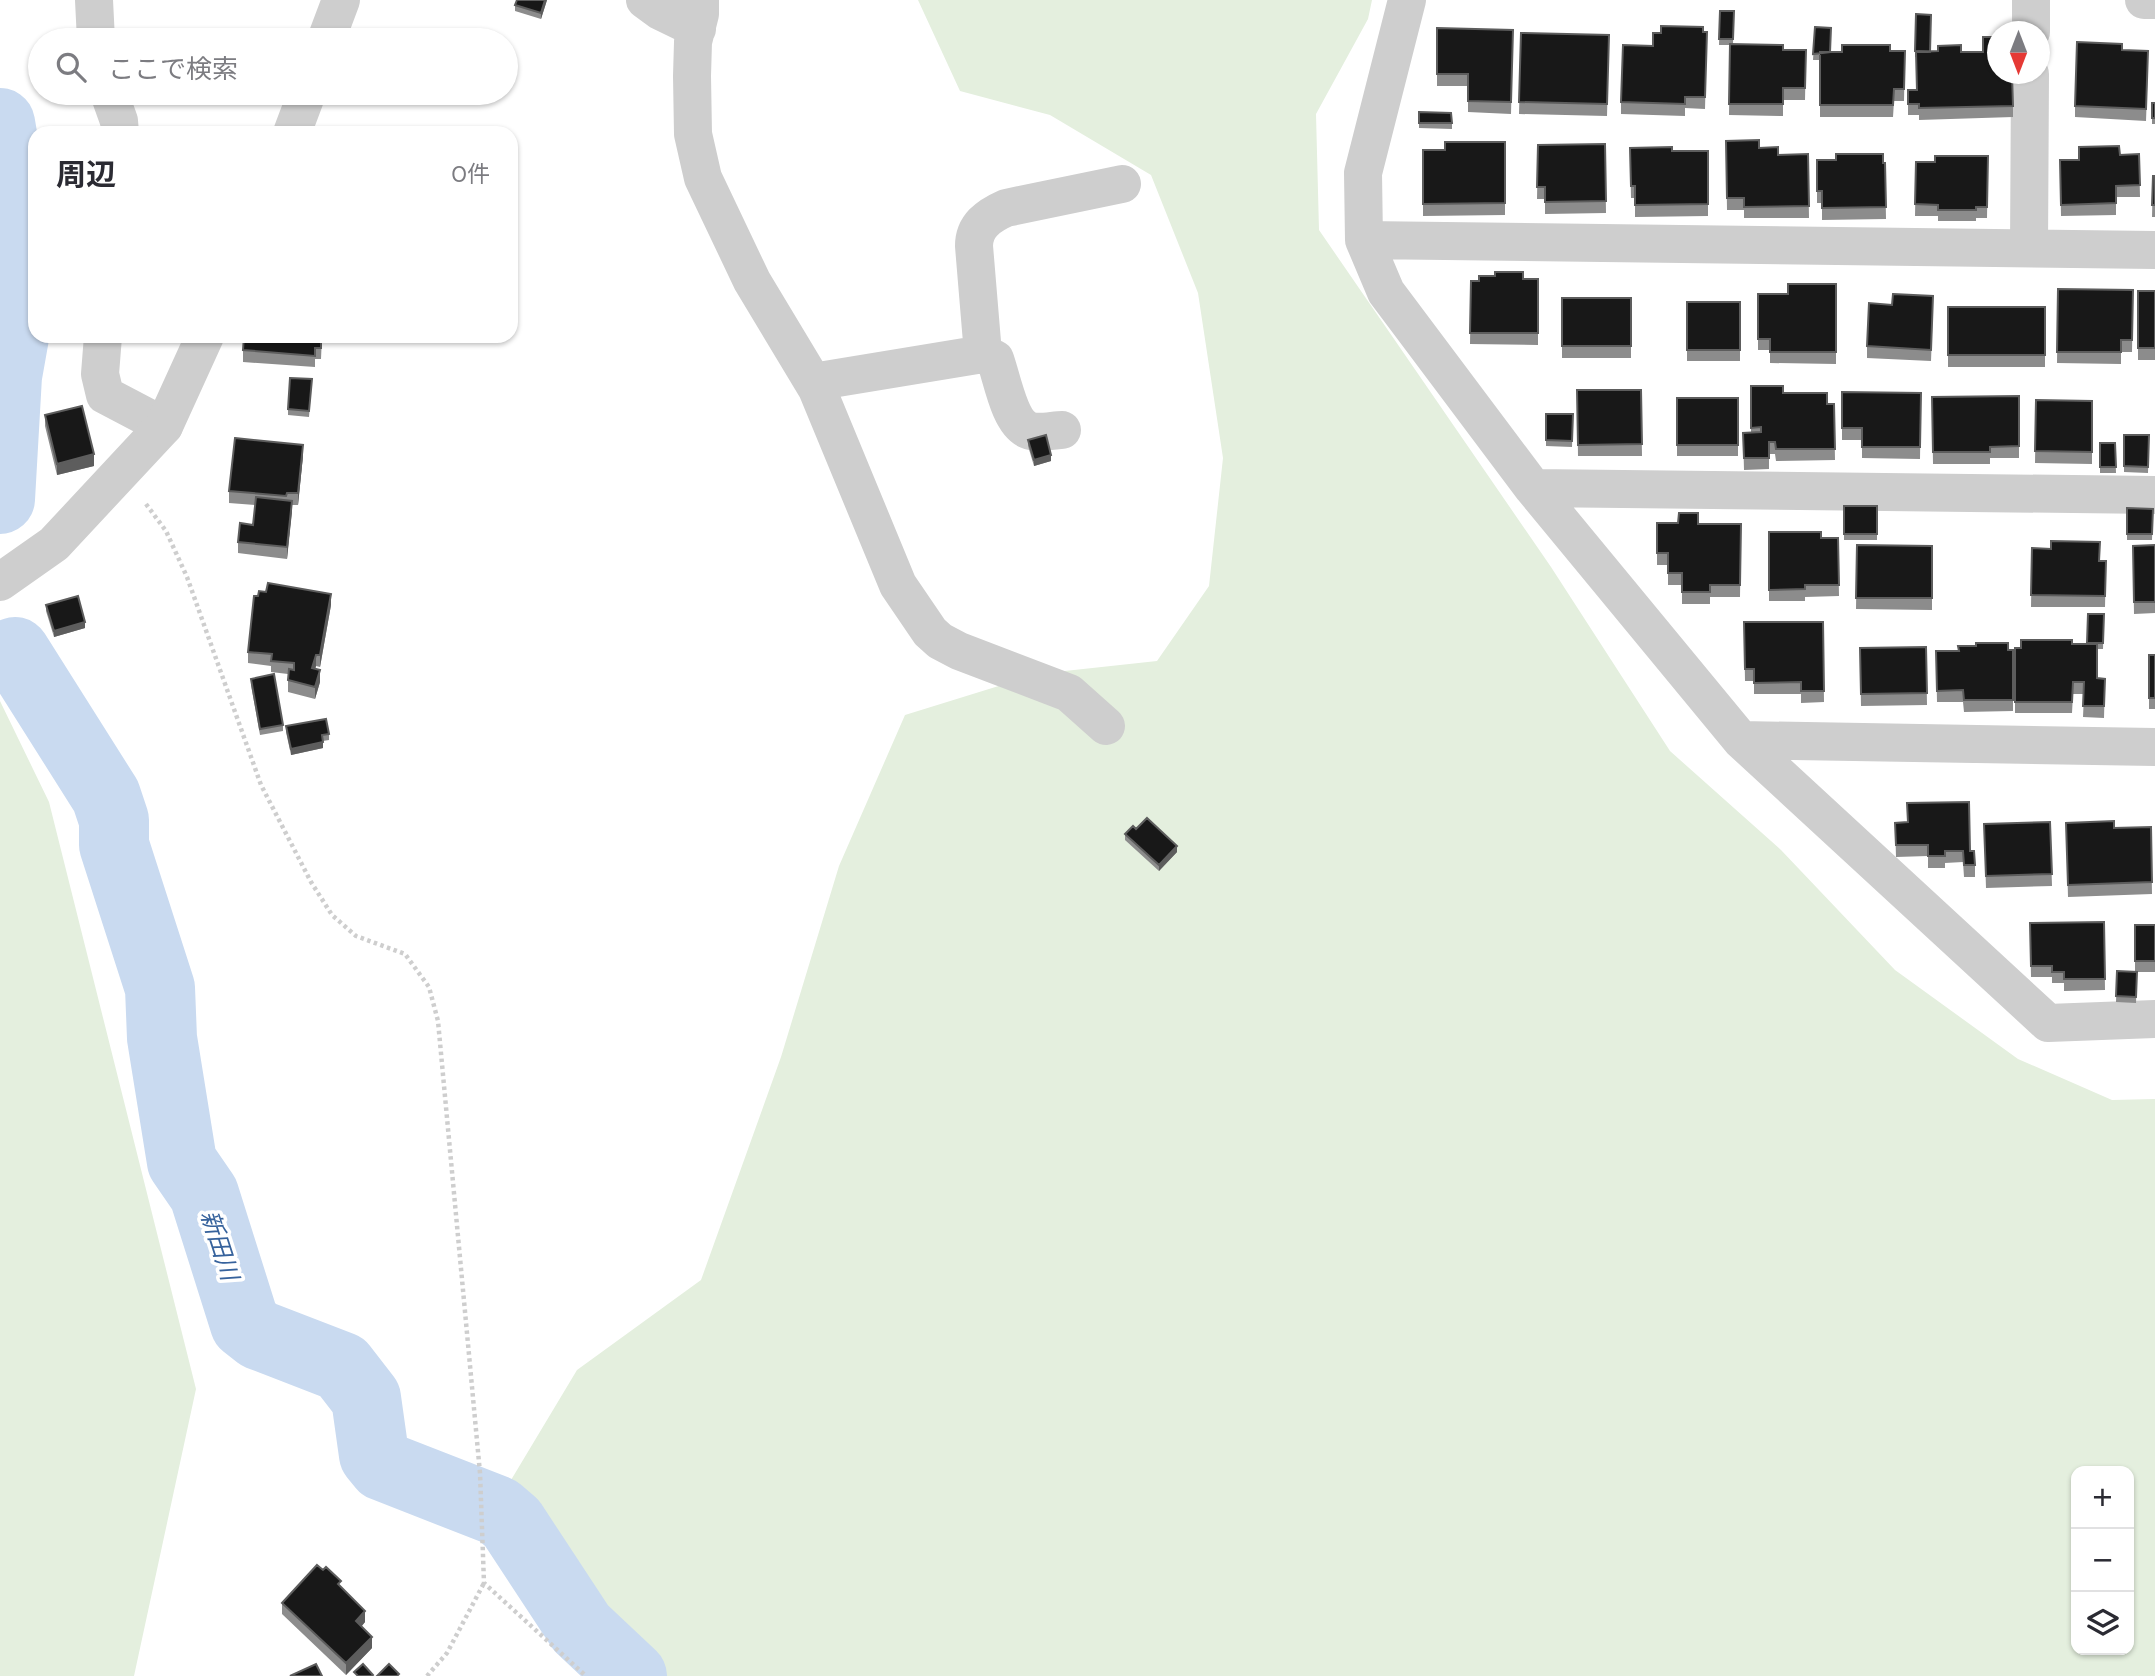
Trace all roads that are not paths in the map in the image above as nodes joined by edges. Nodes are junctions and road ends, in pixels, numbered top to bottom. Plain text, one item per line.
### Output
1 (94, 0) edge
2 (341, 0) edge
3 (645, 0) edge
4 (1407, 0) edge
5 (2031, 0) edge
6 (2144, 0) edge
7 (2155, 0) edge
8 (698, 14) edge
9 (2031, 21) edge
10 (95, 28) edge
11 (330, 28) edge
12 (2030, 84) edge
13 (113, 105) edge
14 (302, 105) edge
15 (119, 126) edge
16 (295, 126) edge
17 (1122, 184) dead end
18 (1364, 240) junction
19 (2029, 247) junction
20 (2155, 250) edge
21 (102, 343) edge
22 (202, 343) edge
23 (983, 354) junction
24 (813, 382) junction
25 (164, 426) junction
26 (1062, 430) dead end
27 (1533, 488) junction
28 (2155, 495) edge
29 (0, 582) edge
30 (1106, 726) dead end
31 (1741, 740) junction
32 (2155, 747) edge
33 (2155, 1019) edge

1 - 10 street
2 - 11 street
3 - 8 street
4 - 18 street
5 - 9 street
6 - 7 street
8 - 24 street
12 - 19 street
13 - 15 street
14 - 16 street
17 - 23 street
18 - 19 street
18 - 27 street
19 - 20 street
21 - 25 street
22 - 25 street
23 - 24 street
23 - 26 street
24 - 30 street
25 - 29 street
27 - 28 street
27 - 31 street
31 - 32 street
31 - 33 street

